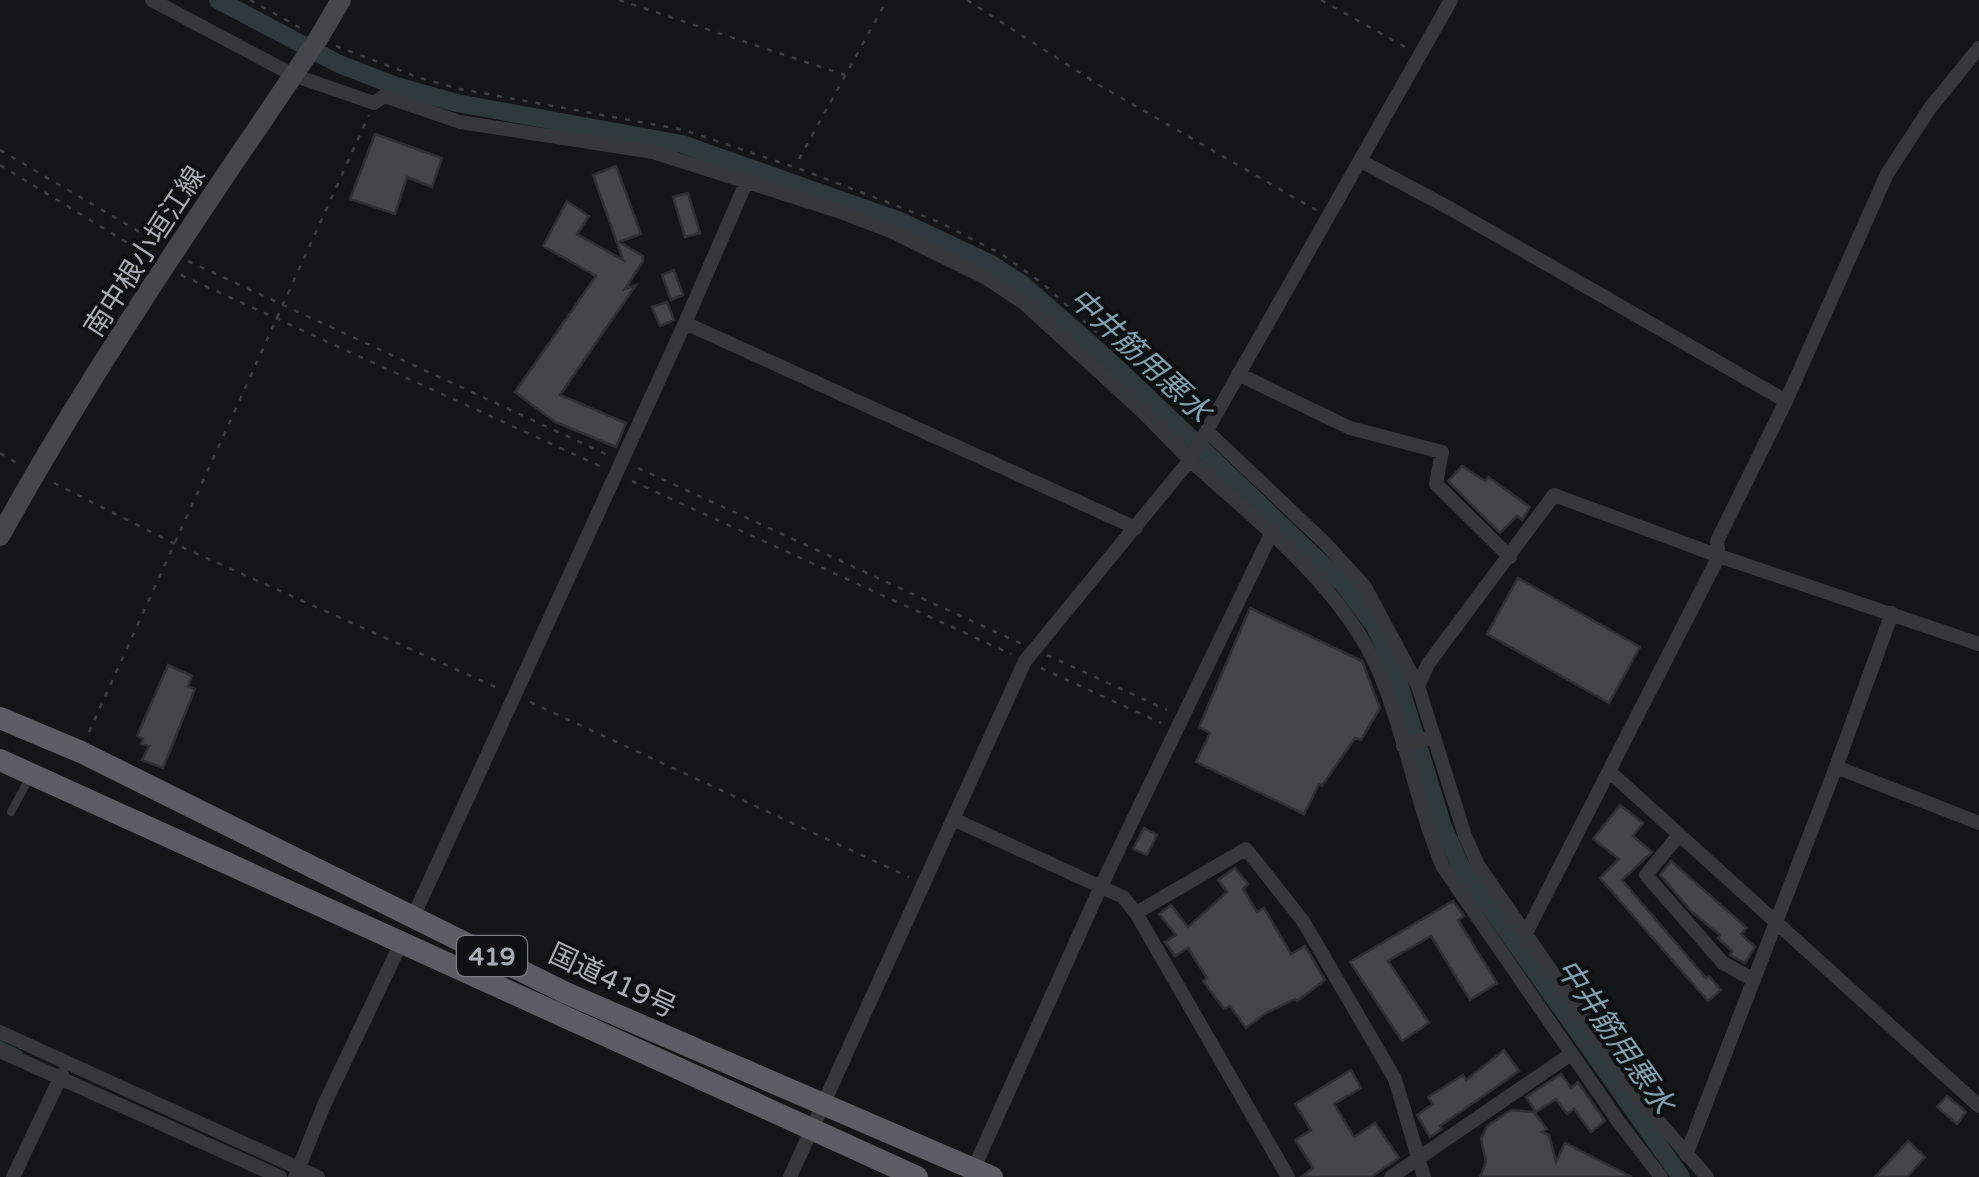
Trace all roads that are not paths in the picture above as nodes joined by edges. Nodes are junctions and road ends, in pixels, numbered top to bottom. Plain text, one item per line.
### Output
1 (152, 0) edge
2 (340, 0) edge
3 (1451, 0) edge
4 (1979, 48) edge
5 (297, 69) junction
6 (1361, 162) junction
7 (746, 183) junction
8 (685, 323) junction
9 (1238, 374) junction
10 (1786, 402) junction
11 (1208, 432) junction
12 (1190, 460) junction
13 (1136, 528) junction
14 (1271, 534) junction
15 (0, 536) edge
16 (1719, 556) junction
17 (1510, 557) junction
18 (1892, 613) junction
19 (1979, 644) edge
20 (1418, 686) junction
21 (0, 718) edge
22 (1434, 736) junction
23 (1403, 746) junction
24 (0, 760) edge
25 (1836, 768) junction
26 (1610, 772) junction
27 (32, 773) junction
28 (11, 812) dead end
29 (953, 819) junction
30 (1979, 823) edge
31 (1679, 835) junction
32 (1101, 886) junction
33 (1136, 913) junction
34 (414, 915) junction
35 (1776, 924) junction
36 (1526, 933) junction
37 (402, 941) junction
38 (1754, 980) junction
39 (0, 1032) edge
40 (0, 1051) edge
41 (1571, 1054) junction
42 (63, 1070) junction
43 (821, 1105) junction
44 (1979, 1106) edge
45 (812, 1129) junction
46 (1686, 1155) junction
47 (1418, 1158) junction
48 (297, 1172) edge
49 (983, 1173) edge
50 (13, 1177) edge
51 (280, 1177) edge
52 (318, 1177) edge
53 (790, 1177) edge
54 (918, 1177) edge
55 (1288, 1177) edge
56 (1391, 1177) edge
57 (1424, 1177) edge
58 (1661, 1177) edge
59 (1706, 1177) edge

1 - 5 street
2 - 5 main road, 南中根小垣江線
3 - 6 street
4 - 10 street
5 - 7 street
5 - 15 main road, 南中根小垣江線
6 - 9 street
6 - 10 street
7 - 8 street
7 - 12 street
8 - 13 street
8 - 34 street
9 - 11 street
9 - 17 street
10 - 16 street
11 - 12 street
11 - 20 street
12 - 13 street
12 - 14 street
13 - 29 street
14 - 23 street
14 - 32 street
16 - 17 street
16 - 18 street
16 - 26 street
17 - 20 street
18 - 19 street
18 - 25 street
20 - 22 street
21 - 34 highway, 国道419号 / 419
22 - 23 street
22 - 36 street
23 - 41 street
24 - 27 highway, 国道419号 / 419
25 - 30 street
25 - 35 street
26 - 31 street
26 - 36 street
27 - 28 lane
27 - 37 highway, 国道419号 / 419
29 - 32 street
29 - 43 street
31 - 35 street
31 - 38 street
32 - 33 street
32 - 49 street
33 - 47 street
33 - 55 street
34 - 43 highway, 国道419号 / 419
35 - 38 street
35 - 44 street
36 - 46 street
37 - 45 highway, 国道419号 / 419
37 - 48 street
38 - 46 street
39 - 42 street
40 - 42 street
41 - 47 street
41 - 58 street
42 - 48 street
42 - 50 street
42 - 51 street
43 - 45 street
43 - 49 highway, 国道419号 / 419
45 - 53 street
45 - 54 highway, 国道419号 / 419
46 - 59 street
47 - 56 street
47 - 57 street
48 - 52 street

